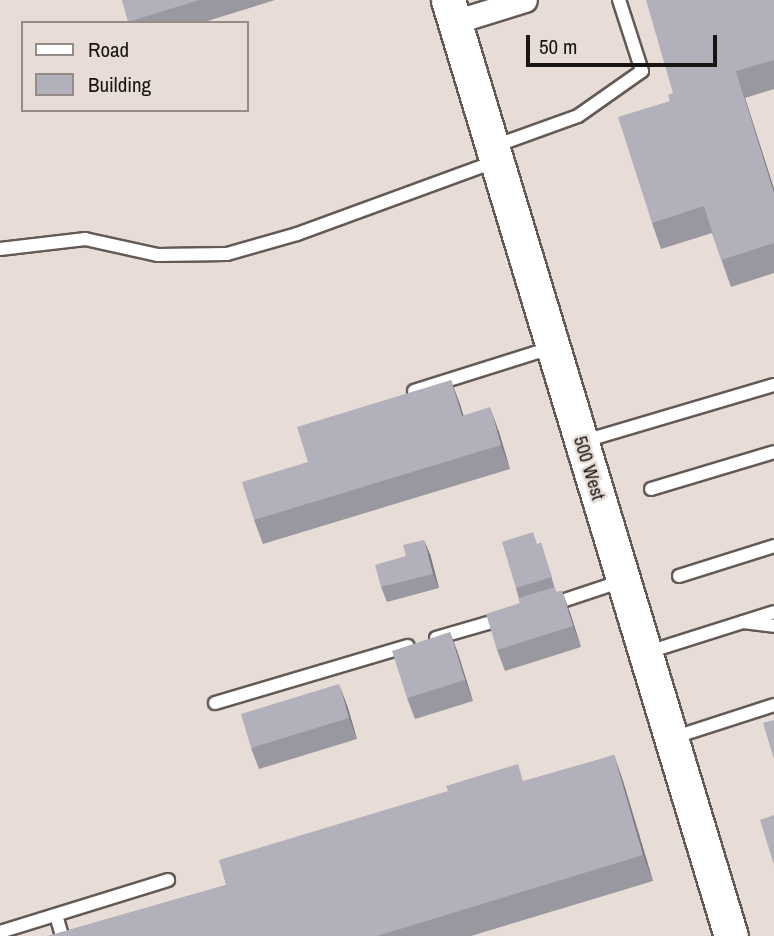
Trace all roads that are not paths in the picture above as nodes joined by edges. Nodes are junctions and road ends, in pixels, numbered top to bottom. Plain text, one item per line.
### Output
1 (526, 0) edge
2 (619, 0) edge
3 (451, 11) edge
4 (494, 154) junction
5 (0, 249) edge
6 (552, 347) junction
7 (774, 385) edge
8 (405, 394) edge
9 (581, 442) junction
10 (774, 452) edge
11 (651, 489) dead end
12 (774, 546) edge
13 (679, 576) dead end
14 (623, 581) junction
15 (536, 609) edge
16 (774, 612) edge
17 (523, 613) edge
18 (743, 622) junction
19 (774, 626) edge
20 (645, 653) junction
21 (215, 703) dead end
22 (774, 705) edge
23 (671, 738) junction
24 (168, 880) dead end
25 (56, 915) junction
26 (0, 932) edge
27 (62, 936) edge
28 (731, 936) edge

1 - 3 street
2 - 4 lane
3 - 4 main road, 500 West
4 - 5 lane
4 - 6 main road, 500 West
6 - 8 lane
6 - 9 main road, 500 West
7 - 9 lane
9 - 14 main road, 500 West
10 - 11 lane
12 - 13 lane
14 - 15 lane
14 - 20 main road, 500 West
16 - 18 lane
17 - 21 lane
18 - 19 lane
18 - 20 lane
20 - 23 main road, 500 West
22 - 23 lane
23 - 28 main road, 500 West
24 - 25 lane
25 - 26 lane
25 - 27 lane

